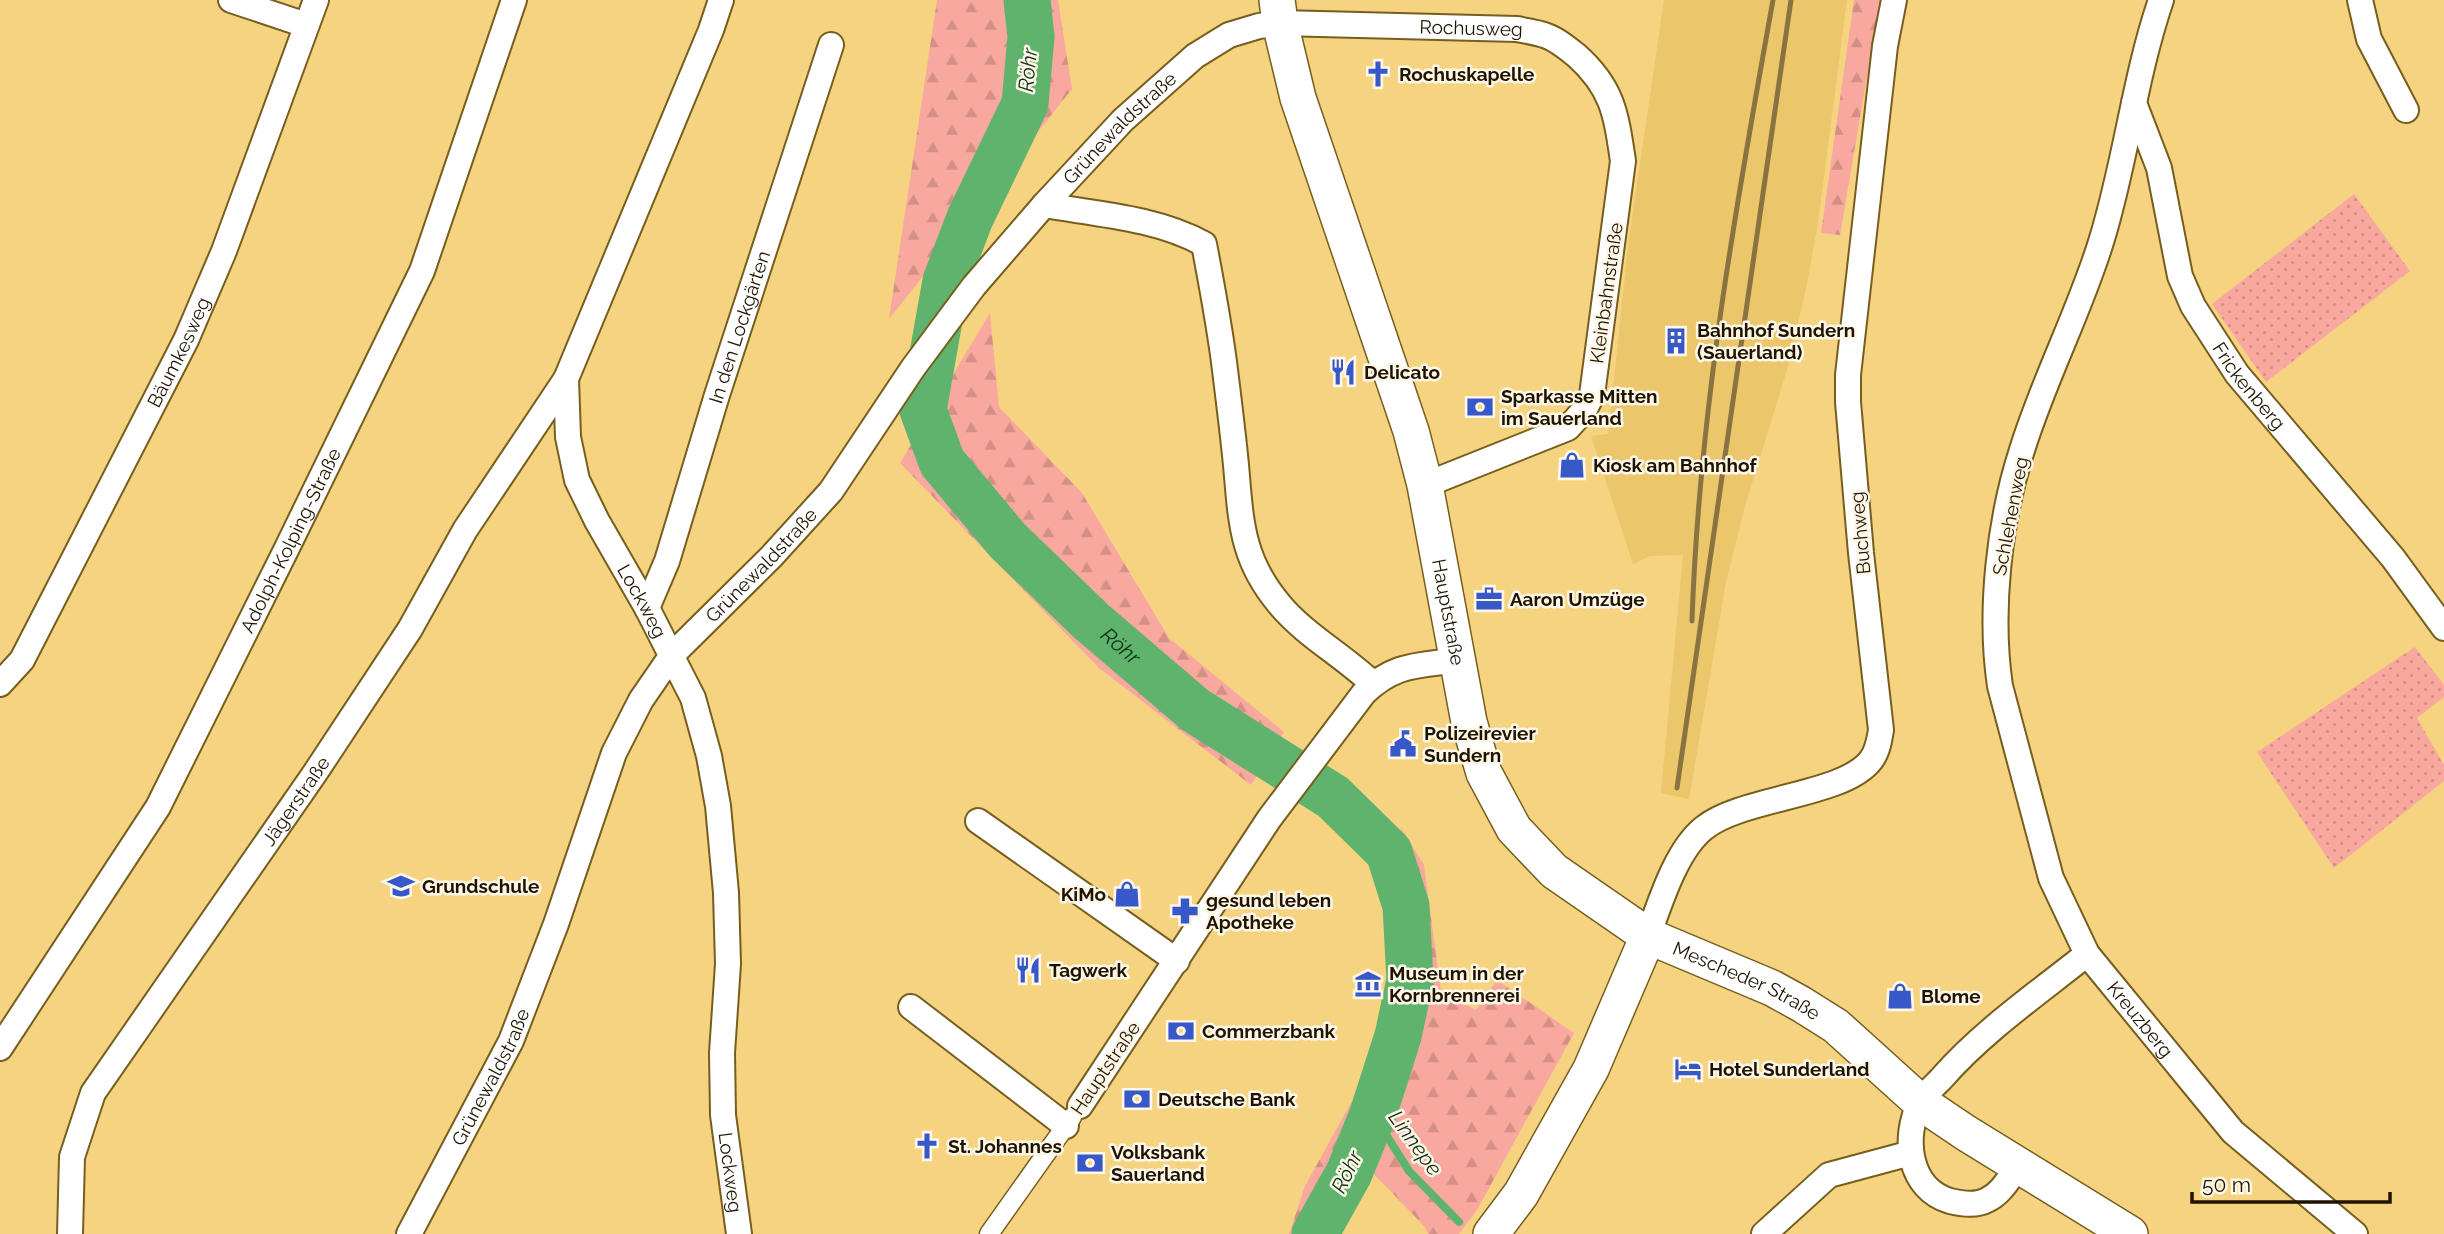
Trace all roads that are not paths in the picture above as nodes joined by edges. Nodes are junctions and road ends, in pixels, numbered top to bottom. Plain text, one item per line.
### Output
1 (230, 0) edge
2 (316, 0) edge
3 (514, 0) edge
4 (721, 0) edge
5 (1894, 0) edge
6 (2161, 0) edge
7 (2360, 0) edge
8 (1278, 11) edge
9 (306, 25) junction
10 (831, 45) dead end
11 (2134, 103) junction
12 (2406, 110) dead end
13 (1617, 122) joint
14 (1039, 211) junction
15 (566, 379) junction
16 (1425, 485) junction
17 (647, 608) junction
18 (2444, 628) edge
19 (672, 655) junction
20 (1458, 660) junction
21 (0, 684) edge
22 (1373, 684) junction
23 (978, 821) dead end
24 (1648, 936) junction
25 (2087, 954) junction
26 (1177, 961) junction
27 (911, 1007) dead end
28 (0, 1048) edge
29 (1920, 1102) junction
30 (1073, 1116) junction
31 (1911, 1153) junction
32 (2019, 1165) junction
33 (70, 1234) edge
34 (408, 1234) edge
35 (739, 1234) edge
36 (989, 1234) edge
37 (1491, 1234) edge
38 (1764, 1234) edge
39 (2130, 1234) edge
40 (2356, 1234) edge

1 - 9 street
2 - 9 street, Bäumkesweg
3 - 28 street, Adolph-Kolping-Straße
4 - 15 street, Lockweg
5 - 24 street, Buchweg
6 - 11 street, Schlehenweg
7 - 12 street
8 - 13 street, Rochusweg
8 - 14 street, Grünewaldstraße
8 - 16 main road, Hauptstraße
9 - 21 street, Bäumkesweg
10 - 17 street, In den Lockgärten
11 - 18 street, Frickenberg
11 - 25 street, Schlehenweg
13 - 16 street, Kleinbahnstraße
14 - 19 street, Grünewaldstraße
14 - 22 street
15 - 17 street, Lockweg
15 - 33 street, Jägerstraße
16 - 20 main road, Hauptstraße
17 - 19 street, Lockweg
19 - 34 street, Grünewaldstraße
19 - 35 street, Lockweg
20 - 22 street, Hauptstraße
20 - 24 main road, Mescheder Straße
22 - 26 street, Hauptstraße
23 - 26 street
24 - 29 main road, Mescheder Straße
24 - 37 main road
25 - 29 street
25 - 40 street, Kreuzberg
26 - 30 street, Hauptstraße
27 - 30 street, Hauptstraße
29 - 31 street
29 - 32 main road, Mescheder Straße
30 - 36 street, Hauptstraße
31 - 32 street
31 - 38 street
32 - 39 main road, Mescheder Straße

